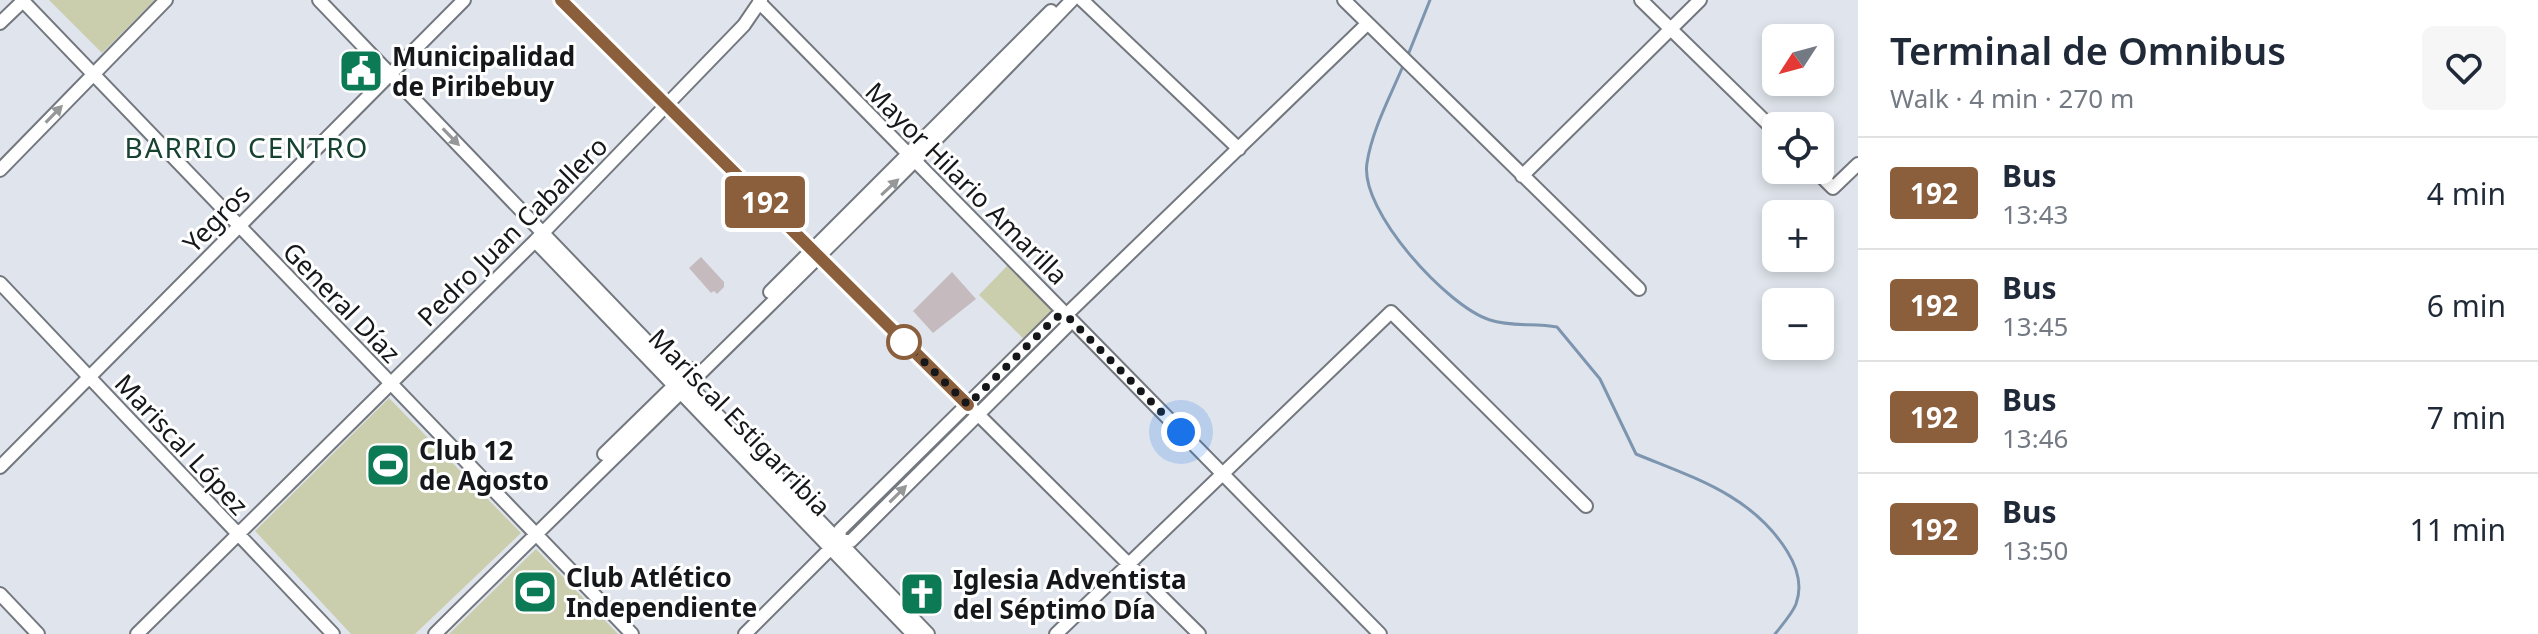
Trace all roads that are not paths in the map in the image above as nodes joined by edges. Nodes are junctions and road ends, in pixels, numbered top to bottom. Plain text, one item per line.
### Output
1 (23, 0) edge
2 (166, 0) edge
3 (319, 0) edge
4 (464, 0) edge
5 (561, 0) edge
6 (780, 0) edge
7 (1062, 0) edge
8 (1072, 0) edge
9 (1082, 0) edge
10 (1344, 0) edge
11 (1641, 0) edge
12 (1700, 0) edge
13 (763, 4) edge
14 (0, 23) edge
15 (1367, 24) junction
16 (1671, 28) junction
17 (93, 73) junction
18 (391, 74) junction
19 (667, 104) junction
20 (1762, 118) edge
21 (1239, 149) junction
22 (911, 159) junction
23 (1858, 164) edge
24 (0, 170) edge
25 (1522, 176) junction
26 (1829, 184) edge
27 (238, 225) junction
28 (539, 236) junction
29 (814, 252) junction
30 (0, 283) edge
31 (1639, 289) dead end
32 (1066, 315) junction
33 (91, 379) junction
34 (391, 384) junction
35 (681, 384) junction
36 (973, 410) junction
37 (0, 467) edge
38 (1224, 475) junction
39 (1586, 506) dead end
40 (533, 532) junction
41 (237, 534) junction
42 (836, 544) junction
43 (1129, 565) junction
44 (0, 594) edge
45 (38, 634) edge
46 (137, 634) edge
47 (333, 634) edge
48 (425, 634) edge
49 (435, 634) edge
50 (632, 634) edge
51 (745, 634) edge
52 (913, 634) edge
53 (928, 634) edge
54 (1056, 634) edge
55 (1199, 634) edge
56 (1380, 634) edge

1 - 14 street
1 - 17 street, General Díaz
2 - 17 street
3 - 18 street
4 - 18 street, Yegros
5 - 19 street
6 - 13 street, Pedro Juan Caballero
7 - 22 street
8 - 22 street
9 - 21 street
10 - 15 street
11 - 16 street
12 - 16 street
13 - 19 street, Pedro Juan Caballero
13 - 22 street, Mayor Hilario Amarilla
15 - 21 street
15 - 25 street
16 - 20 street
16 - 25 street
24 -> 17 street
17 - 27 street, General Díaz
18 - 27 street, Yegros
18 -> 28 street
19 - 28 street, Pedro Juan Caballero
19 - 29 street
21 - 32 street
22 - 29 street
22 - 32 street, Mayor Hilario Amarilla
23 - 26 street
25 - 31 street
27 - 33 street, Yegros
27 - 34 street, General Díaz
28 - 34 street, Pedro Juan Caballero
28 - 35 street
29 - 35 street
29 - 36 street
30 - 33 street, Mariscal López
32 - 36 street
32 - 38 street, Mayor Hilario Amarilla
33 - 37 street, Yegros
33 - 41 street, Mariscal López
34 - 40 street, General Díaz
34 - 41 street, Pedro Juan Caballero
35 - 40 street
35 - 42 street
36 - 42 street
36 - 43 street
38 - 39 street
38 - 43 street
38 - 56 street, Mayor Hilario Amarilla
40 - 48 street
40 - 49 street
40 - 50 street, General Díaz
41 - 46 street, Pedro Juan Caballero
41 - 47 street, Mariscal López
42 - 51 street
42 - 52 street, Mariscal Estigarribia
42 - 53 street
43 - 54 street
43 - 55 street
44 - 45 street

